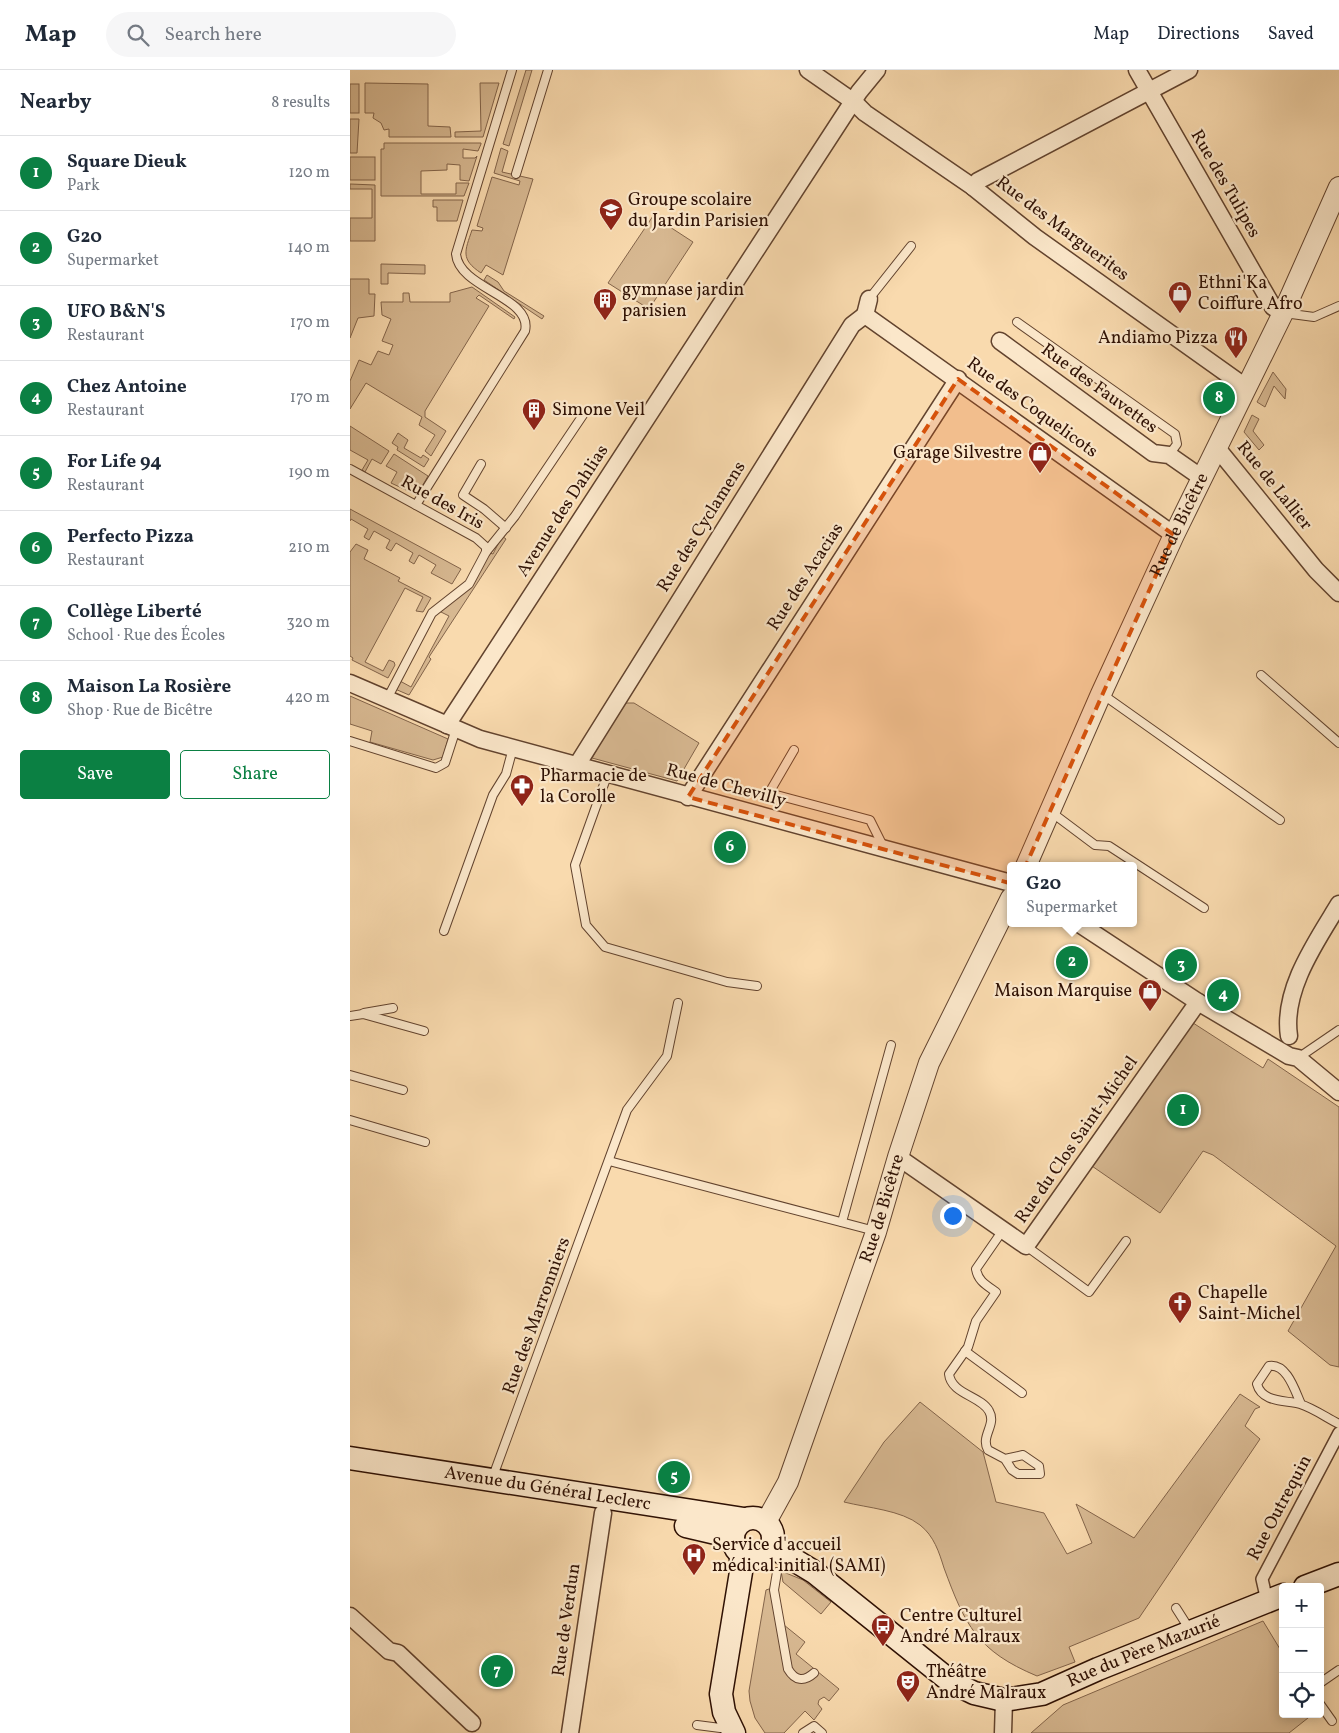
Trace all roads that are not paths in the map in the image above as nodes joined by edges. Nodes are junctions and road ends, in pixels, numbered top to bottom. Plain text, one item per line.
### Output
1 (512, 70) edge
2 (548, 70) edge
3 (808, 70) edge
4 (877, 70) edge
5 (1137, 70) edge
6 (1189, 70) edge
7 (1149, 91) junction
8 (854, 102) junction
9 (516, 174) dead end
10 (973, 187) junction
11 (1339, 187) edge
12 (911, 246) dead end
13 (867, 307) junction
14 (1338, 307) edge
15 (1283, 313) junction
16 (1017, 322) dead end
17 (1000, 341) dead end
18 (958, 379) junction
19 (1247, 388) junction
20 (583, 415) dead end
21 (1218, 448) junction
22 (1169, 455) junction
23 (481, 464) dead end
24 (350, 469) edge
25 (1202, 478) junction
26 (416, 505) junction
27 (506, 528) junction
28 (1174, 535) junction
29 (486, 552) junction
30 (1339, 593) edge
31 (1261, 674) dead end
32 (350, 683) edge
33 (1101, 694) junction
34 (387, 699) junction
35 (452, 727) junction
36 (350, 742) edge
37 (1339, 743) edge
38 (513, 748) junction
39 (794, 750) dead end
40 (577, 764) junction
41 (608, 774) junction
42 (688, 797) junction
43 (1051, 812) junction
44 (1280, 820) dead end
45 (885, 850) junction
46 (1028, 862) edge
47 (1134, 862) edge
48 (1137, 864) edge
49 (1007, 882) edge
50 (1339, 904) edge
51 (1007, 906) edge
52 (1204, 908) dead end
53 (1084, 927) edge
54 (444, 931) dead end
55 (757, 986) dead end
56 (1198, 1002) junction
57 (678, 1003) dead end
58 (393, 1008) dead end
59 (362, 1014) junction
60 (350, 1016) edge
61 (1339, 1030) edge
62 (424, 1031) dead end
63 (1289, 1036) dead end
64 (891, 1045) dead end
65 (1298, 1058) junction
66 (350, 1075) edge
67 (403, 1090) dead end
68 (1339, 1092) edge
69 (350, 1120) edge
70 (425, 1142) dead end
71 (898, 1157) junction
72 (609, 1161) junction
73 (842, 1222) junction
74 (1003, 1230) junction
75 (876, 1232) junction
76 (1126, 1240) dead end
77 (1026, 1246) junction
78 (965, 1351) junction
79 (1022, 1394) dead end
80 (1301, 1404) junction
81 (1339, 1424) edge
82 (1339, 1432) edge
83 (350, 1458) edge
84 (1005, 1459) dead end
85 (350, 1468) edge
86 (492, 1480) junction
87 (603, 1513) junction
88 (751, 1539) junction
89 (777, 1572) dead end
90 (1339, 1574) edge
91 (1315, 1583) edge
92 (1275, 1598) edge
93 (1176, 1608) dead end
94 (350, 1616) edge
95 (1190, 1632) junction
96 (1339, 1670) edge
97 (814, 1673) dead end
98 (1324, 1680) edge
99 (1004, 1700) junction
100 (1324, 1710) edge
101 (1332, 1721) dead end
102 (472, 1723) dead end
103 (697, 1725) dead end
104 (736, 1732) edge
105 (570, 1733) edge
106 (803, 1733) edge
107 (822, 1733) edge
108 (1003, 1733) edge

1 - 26 lane
2 - 9 lane
3 - 8 street, Rue des Marguerites
4 - 8 street, Avenue des Dahlias
5 - 7 street, Rue des Tulipes
6 - 7 street
7 - 10 street
7 - 15 street, Rue des Tulipes
8 - 10 street, Rue des Marguerites
8 - 35 street, Avenue des Dahlias
10 - 19 street, Rue des Marguerites
11 - 15 street, Rue de Bicêtre
12 - 13 lane
13 - 18 street, Rue des Coquelicots
13 - 40 street, Rue des Cyclamens
14 - 15 lane
15 - 19 street, Rue de Bicêtre
16 - 22 lane
17 - 22 street, Rue des Fauvettes
18 - 28 street, Rue des Coquelicots
18 - 42 street, Rue des Acacias
19 - 21 street, Rue de Bicêtre
20 - 27 lane
21 - 25 street, Rue de Bicêtre
21 - 30 street, Rue de Lallier
22 - 25 street, Rue des Fauvettes
23 - 27 lane
24 - 26 lane, Rue des Iris
25 - 28 street, Rue de Bicêtre
26 - 29 lane, Rue des Iris
27 - 29 lane
28 - 33 street, Rue de Bicêtre
29 - 34 lane, Rue des Iris
31 - 37 lane
32 - 34 street, Rue de Chevilly
33 - 43 street, Rue de Bicêtre
33 - 44 lane
34 - 35 street, Rue de Chevilly
35 - 36 lane
35 - 38 street, Rue de Chevilly
38 - 40 street, Rue de Chevilly
38 - 54 lane
39 - 45 lane
40 - 41 street, Rue de Chevilly
41 - 42 street, Rue de Chevilly
41 - 55 lane
42 - 45 street, Rue de Chevilly
43 - 46 street, Rue de Bicêtre
43 - 47 lane
45 - 49 street, Rue de Chevilly
48 - 52 lane
50 - 63 street
51 - 71 street, Rue de Bicêtre
53 - 56 street
56 - 65 street
56 - 77 street, Rue du Clos Saint-Michel
57 - 72 lane, Rue des Marronniers
58 - 59 lane
59 - 60 lane
59 - 62 lane
61 - 65 lane
64 - 73 lane
65 - 68 street
66 - 67 lane
69 - 70 lane
71 - 74 street, Rue du Clos Saint-Michel
71 - 75 street, Rue de Bicêtre
72 - 73 lane
72 - 86 lane, Rue des Marronniers
73 - 75 lane
74 - 77 street, Rue du Clos Saint-Michel
74 - 78 lane
75 - 88 street, Rue de Bicêtre
76 - 77 lane
78 - 79 lane
78 - 84 lane
80 - 80 lane
80 - 81 lane
82 - 92 street, Rue Outrequin
83 - 86 main road, Avenue du Général Leclerc
85 - 87 main road
86 - 88 main road, Avenue du Général Leclerc
87 - 88 main road
87 - 105 street, Rue de Verdun
88 - 99 main road
88 - 104 main road
89 - 97 lane
90 - 91 main road
92 - 95 main road, Rue du Père Mazurié
93 - 95 lane
94 - 102 street
95 - 99 main road, Rue du Père Mazurié
96 - 98 lane
99 - 108 street
100 - 101 lane
103 - 104 lane
106 - 107 lane

